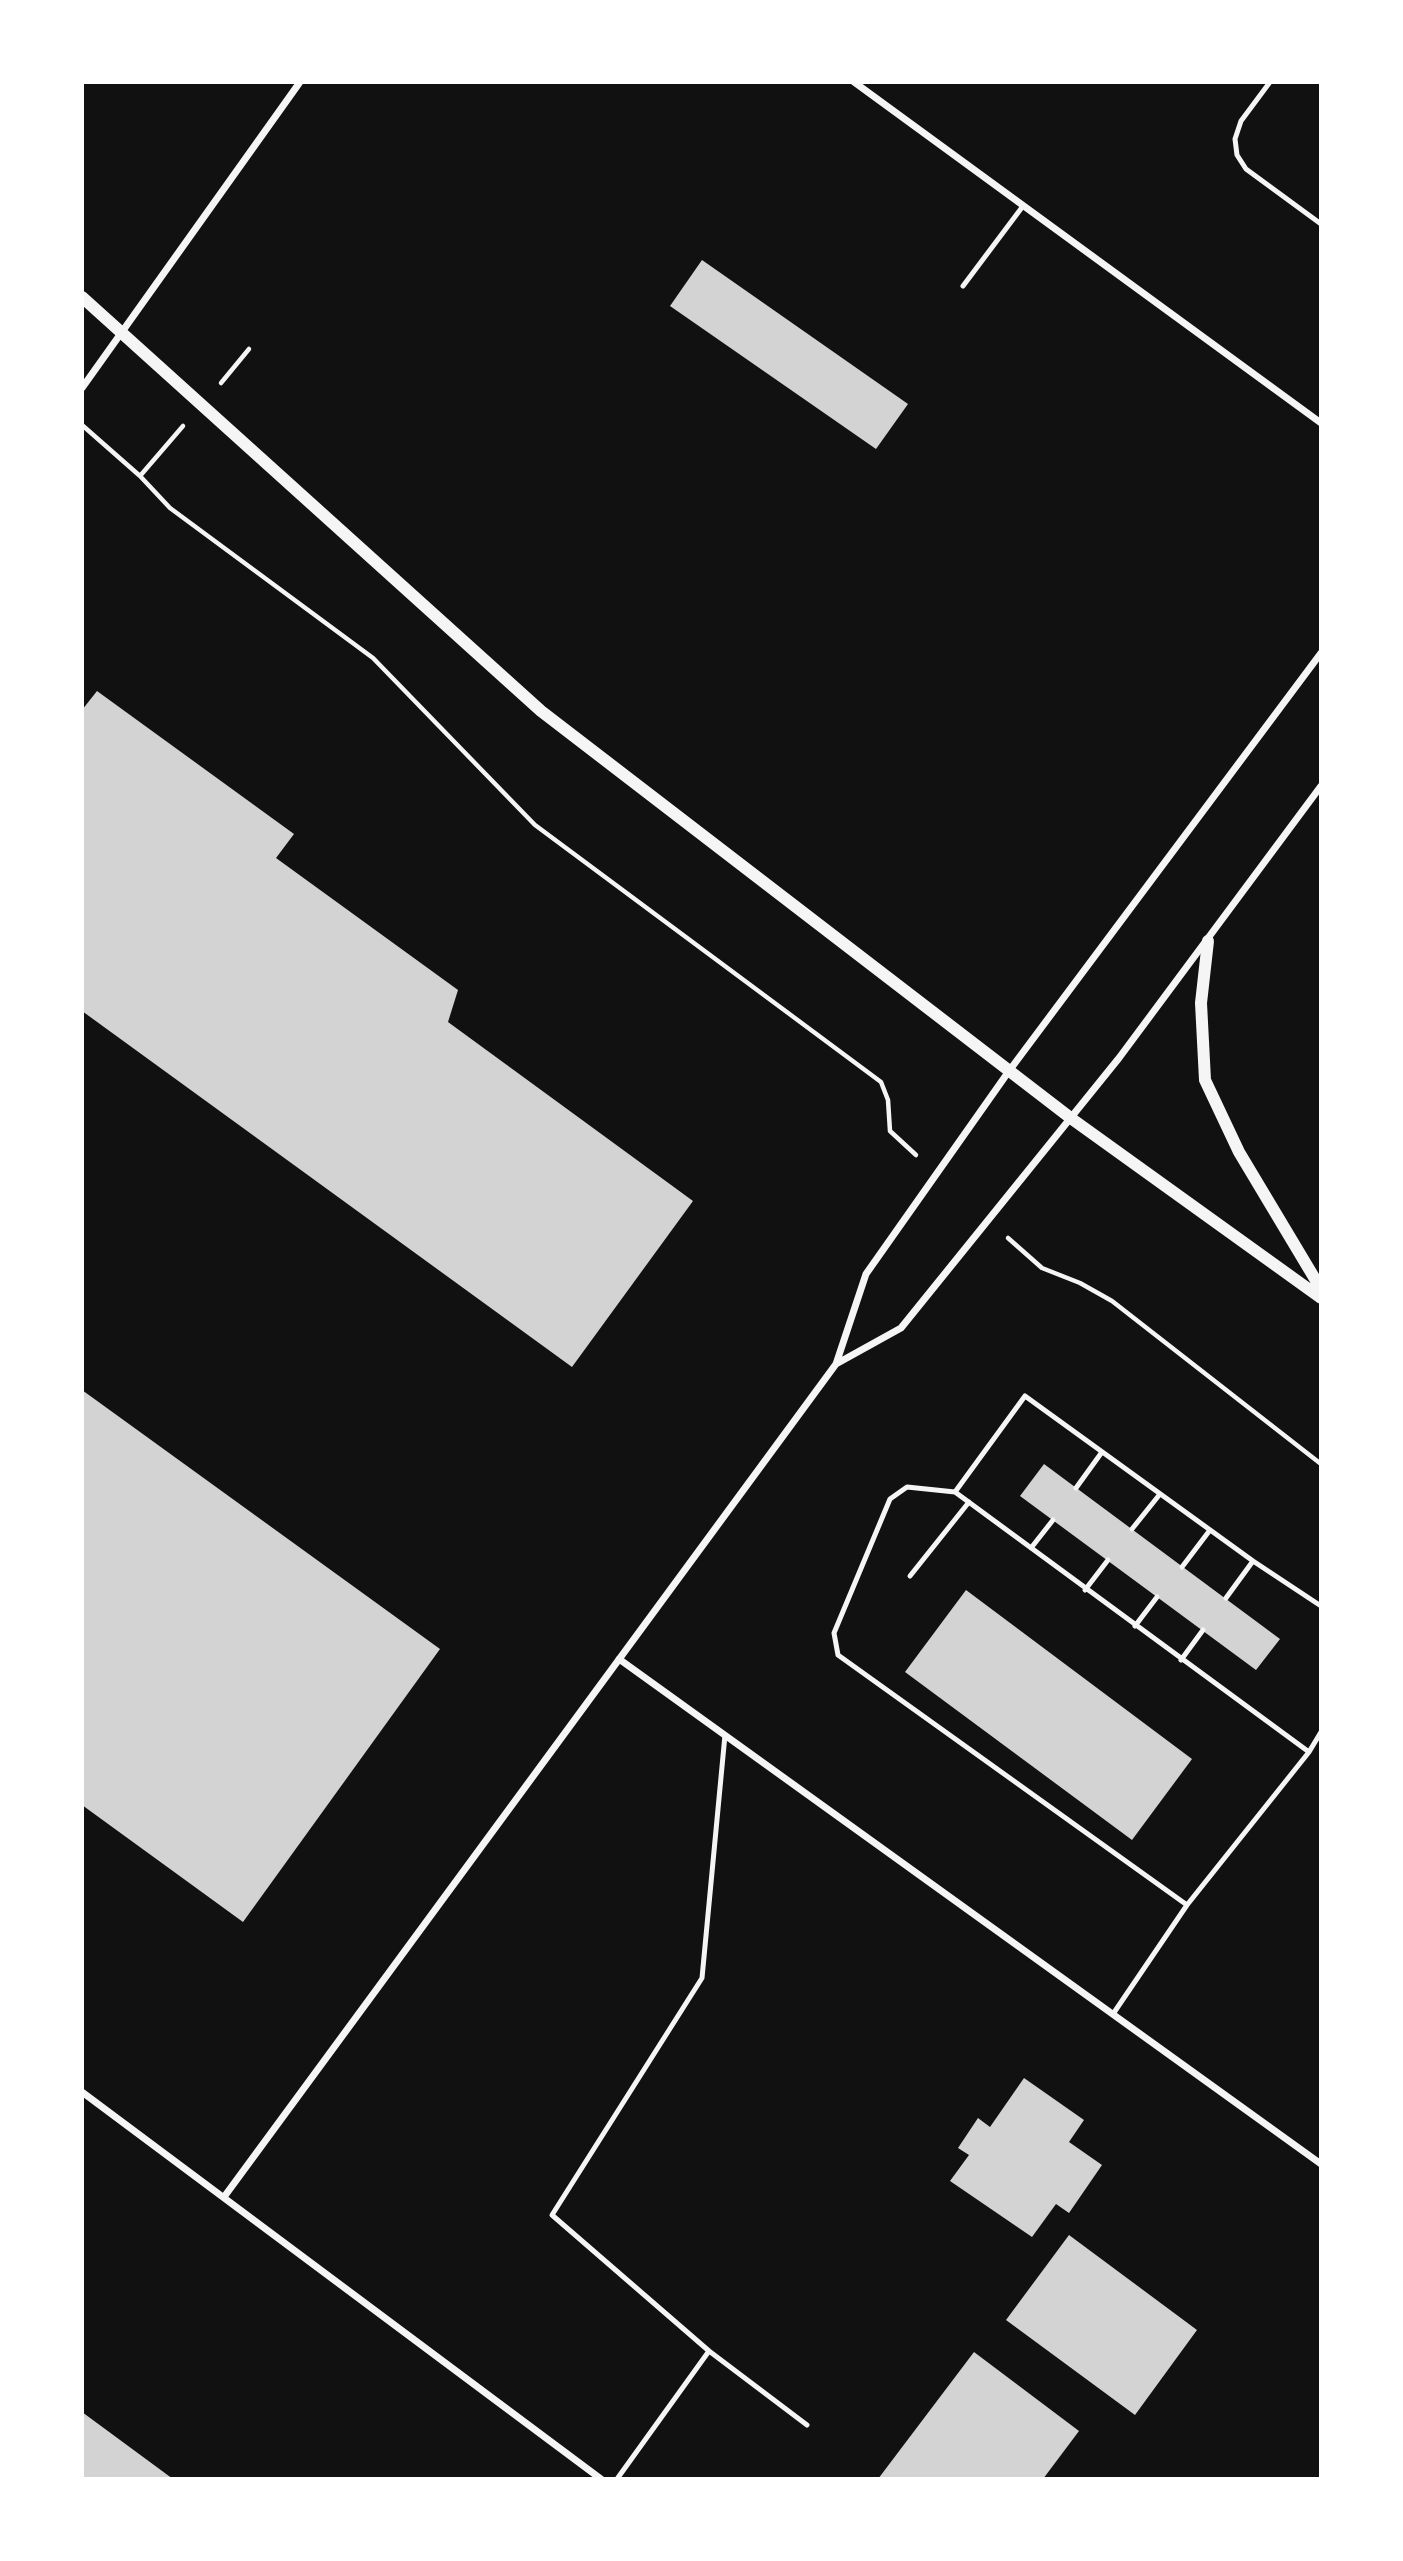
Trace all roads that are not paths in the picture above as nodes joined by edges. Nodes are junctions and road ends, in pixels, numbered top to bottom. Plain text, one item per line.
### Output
1 (300, 82) edge
2 (854, 82) edge
3 (1270, 82) edge
4 (1023, 206) junction
5 (1321, 224) edge
6 (963, 286) dead end
7 (82, 297) edge
8 (124, 332) junction
9 (82, 388) edge
10 (1321, 423) edge
11 (1321, 653) edge
12 (1321, 786) edge
13 (1208, 941) junction
14 (1009, 1071) junction
15 (1072, 1119) junction
16 (1321, 1289) edge
17 (1321, 1298) edge
18 (836, 1364) junction
19 (1102, 1452) junction
20 (1076, 1488) dead end
21 (955, 1492) junction
22 (1160, 1494) junction
23 (969, 1502) junction
24 (1053, 1520) dead end
25 (1132, 1529) dead end
26 (1210, 1530) junction
27 (1031, 1548) junction
28 (1108, 1560) dead end
29 (1253, 1561) junction
30 (1182, 1567) dead end
31 (910, 1576) dead end
32 (1086, 1590) junction
33 (1157, 1597) dead end
34 (1226, 1598) dead end
35 (1321, 1606) edge
36 (1135, 1626) junction
37 (1203, 1630) dead end
38 (619, 1659) junction
39 (1181, 1660) junction
40 (1321, 1732) edge
41 (725, 1735) junction
42 (1309, 1752) junction
43 (1187, 1905) junction
44 (1113, 2014) junction
45 (82, 2092) edge
46 (1321, 2164) edge
47 (224, 2197) junction
48 (709, 2351) junction
49 (807, 2426) dead end
50 (601, 2479) edge
51 (617, 2479) edge

1 - 8 street
2 - 4 street
3 - 5 lane
4 - 6 lane
4 - 10 street
7 - 8 street
8 - 9 street
8 - 14 street
11 - 14 street
12 - 13 street
13 - 15 street
13 - 16 street
14 - 15 street
14 - 18 street
15 - 17 street
15 - 18 street
18 - 38 street
19 - 20 lane
19 - 21 lane
19 - 22 lane
21 - 23 lane
21 - 43 lane
22 - 25 lane
22 - 26 lane
23 - 27 lane
23 - 31 lane
24 - 27 lane
26 - 29 lane
26 - 30 lane
27 - 32 lane
28 - 32 lane
29 - 34 lane
29 - 35 lane
32 - 36 lane
33 - 36 lane
36 - 39 lane
37 - 39 lane
38 - 41 street
38 - 47 street
39 - 42 lane
40 - 42 lane
41 - 44 street
41 - 48 lane
42 - 43 lane
43 - 44 lane
44 - 46 street
45 - 47 street
47 - 50 street
48 - 49 lane
48 - 51 lane

